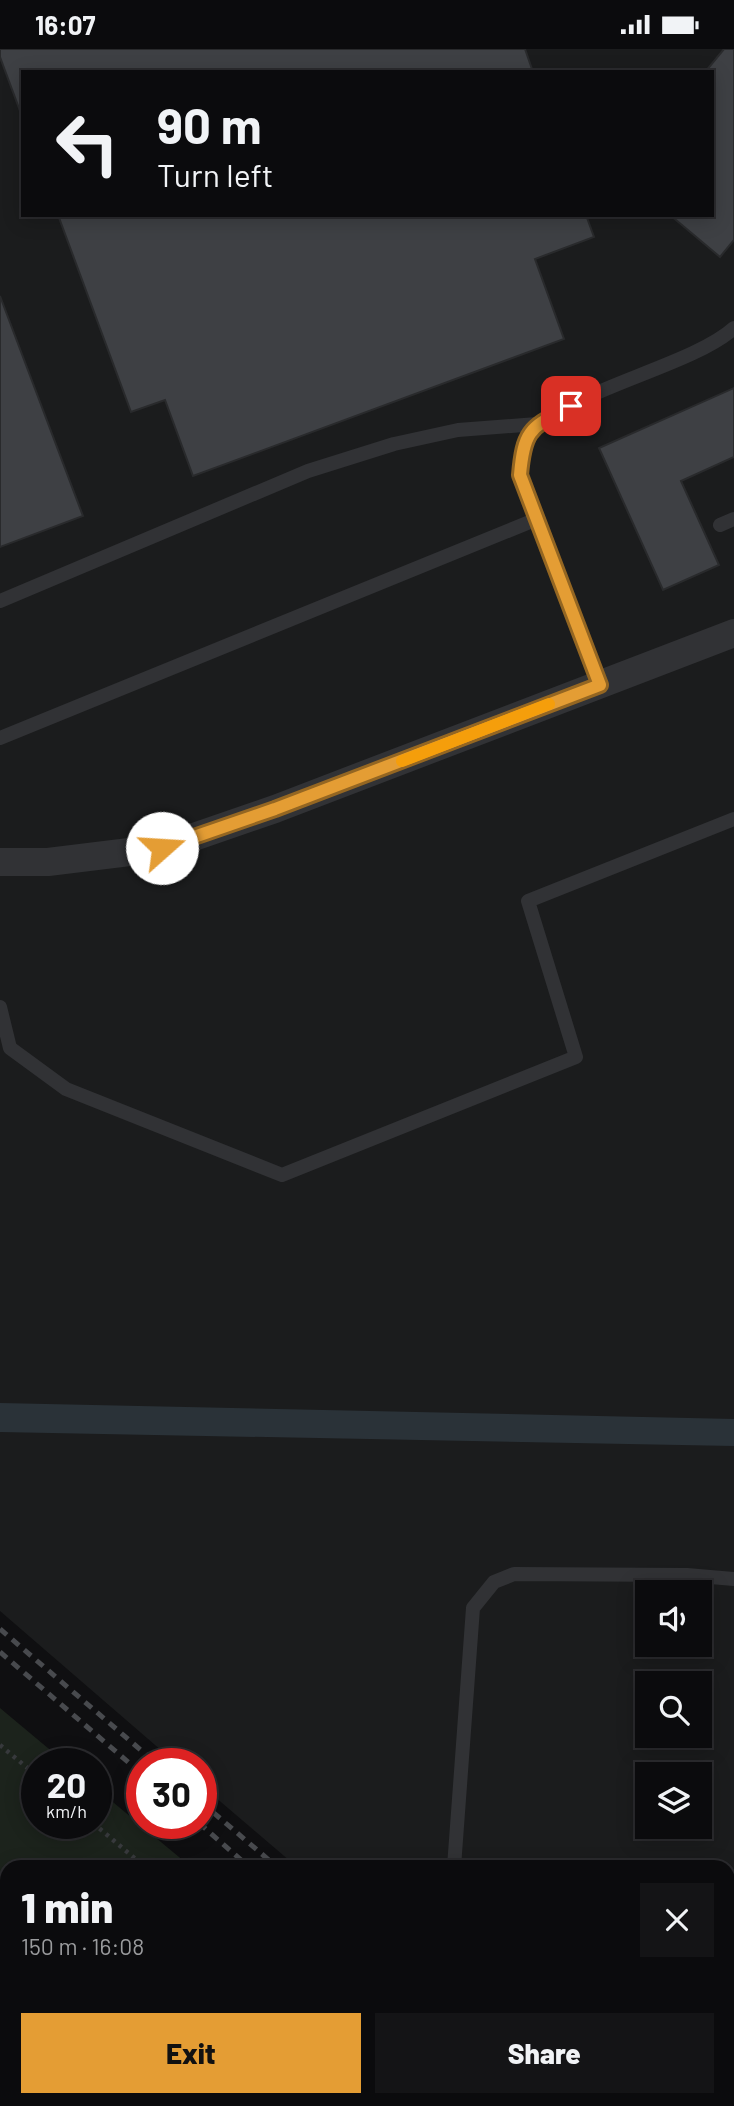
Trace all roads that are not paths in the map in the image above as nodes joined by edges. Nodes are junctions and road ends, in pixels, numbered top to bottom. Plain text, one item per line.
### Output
1 (734, 328) edge
2 (537, 424) junction
3 (537, 519) junction
4 (734, 519) edge
5 (720, 525) dead end
6 (0, 601) edge
7 (734, 633) edge
8 (600, 685) junction
9 (0, 738) edge
10 (734, 819) edge
11 (0, 862) edge
12 (0, 1007) edge
13 (734, 1579) edge
14 (455, 1860) edge

1 - 2 lane
2 - 3 lane
2 - 6 lane
3 - 8 lane
3 - 9 lane
4 - 5 lane
7 - 8 street
8 - 11 street
10 - 12 lane
13 - 14 lane

